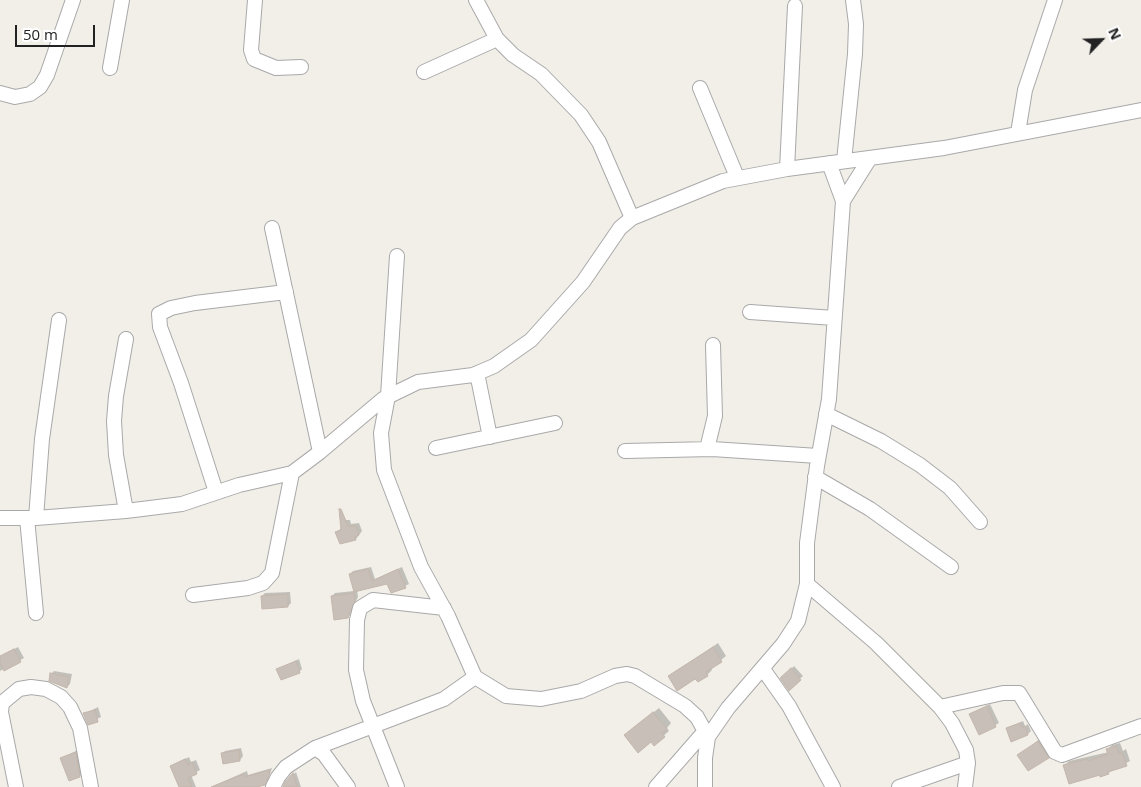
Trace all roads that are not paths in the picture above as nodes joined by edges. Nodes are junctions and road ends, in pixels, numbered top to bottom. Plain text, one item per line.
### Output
1 (73, 0) edge
2 (122, 0) edge
3 (254, 0) edge
4 (476, 0) edge
5 (853, 0) edge
6 (1056, 0) edge
7 (795, 6) dead end
8 (497, 39) junction
9 (301, 67) dead end
10 (110, 68) dead end
11 (424, 72) dead end
12 (700, 88) dead end
13 (0, 93) edge
14 (1141, 110) edge
15 (1018, 133) junction
16 (870, 158) junction
17 (844, 162) junction
18 (829, 163) junction
19 (787, 169) junction
20 (737, 177) junction
21 (844, 200) junction
22 (632, 218) junction
23 (272, 228) dead end
24 (397, 256) dead end
25 (286, 292) junction
26 (750, 312) dead end
27 (834, 318) junction
28 (59, 320) dead end
29 (126, 339) dead end
30 (713, 346) dead end
31 (477, 374) junction
32 (388, 396) junction
33 (826, 414) junction
34 (555, 423) dead end
35 (490, 437) junction
36 (436, 448) dead end
37 (707, 449) junction
38 (625, 451) dead end
39 (320, 452) junction
40 (818, 456) junction
41 (292, 473) junction
42 (815, 477) junction
43 (216, 492) junction
44 (126, 511) junction
45 (0, 518) edge
46 (32, 518) junction
47 (980, 522) dead end
48 (951, 567) dead end
49 (807, 584) junction
50 (193, 595) dead end
51 (444, 608) junction
52 (36, 612) dead end
53 (763, 669) junction
54 (474, 677) junction
55 (940, 707) junction
56 (1141, 726) edge
57 (373, 727) junction
58 (706, 734) junction
59 (315, 748) junction
60 (968, 763) junction
61 (16, 787) edge
62 (91, 787) edge
63 (273, 787) edge
64 (348, 787) edge
65 (397, 787) edge
66 (656, 787) edge
67 (705, 787) edge
68 (833, 787) edge
69 (899, 787) edge
70 (965, 787) edge

1 - 13 street
2 - 10 street
3 - 9 street
4 - 8 street
5 - 17 street
6 - 15 street
7 - 19 street
8 - 11 street
8 - 22 street
12 - 20 street
14 - 15 street
15 - 16 street
16 - 17 street
16 - 21 street
17 - 18 street
18 - 19 street
18 - 21 street
19 - 20 street
20 - 22 street
21 - 27 street
22 - 31 street
23 - 25 street
24 - 32 street
25 - 39 street
25 - 43 street
26 - 27 street
27 - 33 street
28 - 46 street
29 - 44 street
30 - 37 street
31 - 32 street
31 - 35 street
32 - 39 street
32 - 51 street
33 - 40 street
33 - 47 street
34 - 35 street
35 - 36 street
37 - 38 street
37 - 40 street
39 - 41 street
40 - 42 street
41 - 43 street
41 - 50 street
42 - 48 street
42 - 49 street
43 - 44 street
44 - 46 street
45 - 46 street
46 - 52 street
49 - 53 street
49 - 55 street
51 - 54 street
51 - 57 street
53 - 58 street
53 - 68 street
54 - 57 street
54 - 58 street
55 - 56 street
55 - 60 street
57 - 59 street
57 - 65 street
58 - 66 street
58 - 67 street
59 - 63 street
59 - 64 street
60 - 69 street
60 - 70 street
61 - 62 street

